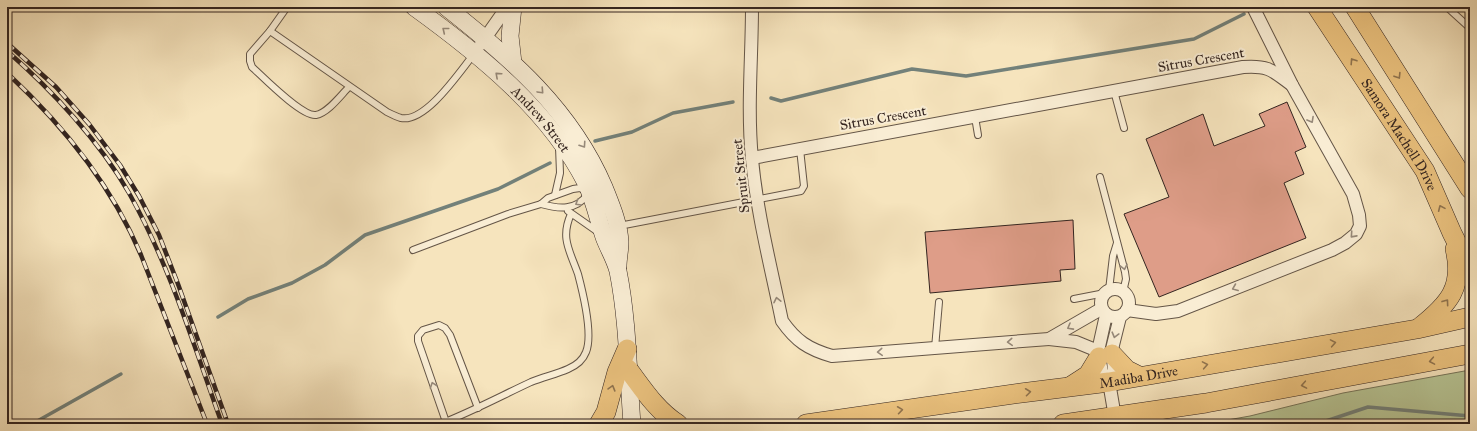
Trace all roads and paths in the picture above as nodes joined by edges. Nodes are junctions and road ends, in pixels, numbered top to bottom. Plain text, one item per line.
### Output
1 (287, 7) edge
2 (414, 7) edge
3 (446, 7) edge
4 (508, 7) edge
5 (513, 7) edge
6 (752, 7) edge
7 (1253, 7) edge
8 (1317, 7) edge
9 (1355, 7) edge
10 (1448, 8) dead end
11 (1470, 28) edge
12 (270, 31) junction
13 (1266, 31) junction
14 (485, 38) junction
15 (474, 53) junction
16 (513, 63) junction
17 (1260, 66) junction
18 (1292, 85) junction
19 (349, 87) junction
20 (1114, 91) junction
21 (975, 117) junction
22 (1124, 128) dead end
23 (978, 135) dead end
24 (558, 138) junction
25 (800, 149) junction
26 (752, 158) junction
27 (597, 170) junction
28 (1100, 177) dead end
29 (1470, 189) edge
30 (590, 192) junction
31 (555, 195) junction
32 (757, 199) junction
33 (541, 204) junction
34 (611, 204) junction
35 (566, 209) junction
36 (571, 214) junction
37 (617, 226) junction
38 (1452, 234) junction
39 (604, 236) junction
40 (1118, 241) junction
41 (413, 250) dead end
42 (1470, 268) edge
43 (618, 269) junction
44 (1107, 291) junction
45 (1123, 292) junction
46 (1074, 299) dead end
47 (939, 302) dead end
48 (1100, 313) junction
49 (1124, 313) junction
50 (1470, 317) edge
51 (1417, 329) junction
52 (1049, 339) junction
53 (935, 348) junction
54 (627, 349) junction
55 (1103, 354) junction
56 (1467, 357) edge
57 (628, 369) junction
58 (1139, 376) junction
59 (1109, 382) junction
60 (1068, 387) junction
61 (1206, 403) junction
62 (478, 408) junction
63 (1116, 421) edge
64 (443, 423) edge
65 (599, 424) edge
66 (632, 424) edge
67 (678, 424) edge
68 (806, 424) edge
69 (1063, 424) edge
70 (1158, 424) edge

1 - 12 lane
15 -> 2 main road, Andrew Street
3 - 14 main road, Andrew Street
4 - 14 street
5 - 16 main road
6 - 26 street, Spruit Street
7 - 13 street
38 -> 8 main road, Samora Machell Drive
9 -> 29 main road
10 - 11 lane
12 - 19 lane
12 - 19 lane
13 - 17 street
13 - 18 street
14 - 15 street
14 - 16 main road, Andrew Street
15 - 19 lane
24 -> 15 main road, Andrew Street
16 -> 27 main road, Andrew Street
17 - 18 street, Sitrus Crescent
17 - 20 street, Sitrus Crescent
18 -> 49 street, Sitrus Crescent
20 - 21 street, Sitrus Crescent
20 - 22 lane
21 - 23 lane
21 - 25 street, Sitrus Crescent
24 - 30 main road, Andrew Street
24 - 31 lane
25 - 26 street, Sitrus Crescent
25 - 32 lane
26 - 32 street, Spruit Street
27 - 30 lane
27 - 34 main road, Andrew Street
28 - 40 lane
30 - 31 lane
30 - 34 lane
30 -> 35 lane
30 - 39 main road, Andrew Street
31 - 33 lane
32 - 37 lane
53 -> 32 street, Spruit Street
33 - 35 lane
33 - 41 lane
34 - 37 main road, Andrew Street
35 - 36 lane
36 - 39 lane
36 - 62 lane
37 - 43 main road, Andrew Street
38 - 42 main road, Samora Machell Drive
51 -> 38 main road
39 - 43 main road, Andrew Street
40 - 44 lane
40 -> 45 lane
43 - 54 main road, Andrew Street
44 - 45 street
44 - 46 lane
44 - 48 street
45 - 49 street
47 - 53 lane
48 - 49 street, Sitrus Crescent
48 -> 52 street
48 - 55 street
49 -> 55 street
50 - 51 main road, Madiba Drive
58 -> 51 main road, Madiba Drive
52 -> 53 street
52 - 55 street
54 - 57 main road, Andrew Street
65 -> 54 main road
55 - 58 main road
55 - 59 street
55 - 60 main road
56 -> 61 main road
57 - 66 main road, Andrew Street
57 - 67 main road
58 - 59 main road, Madiba Drive
59 - 60 main road, Madiba Drive
59 - 63 street
68 -> 60 main road, Madiba Drive
61 - 63 main road
61 - 70 main road
62 - 64 lane
64 -> 62 lane
63 - 69 main road

